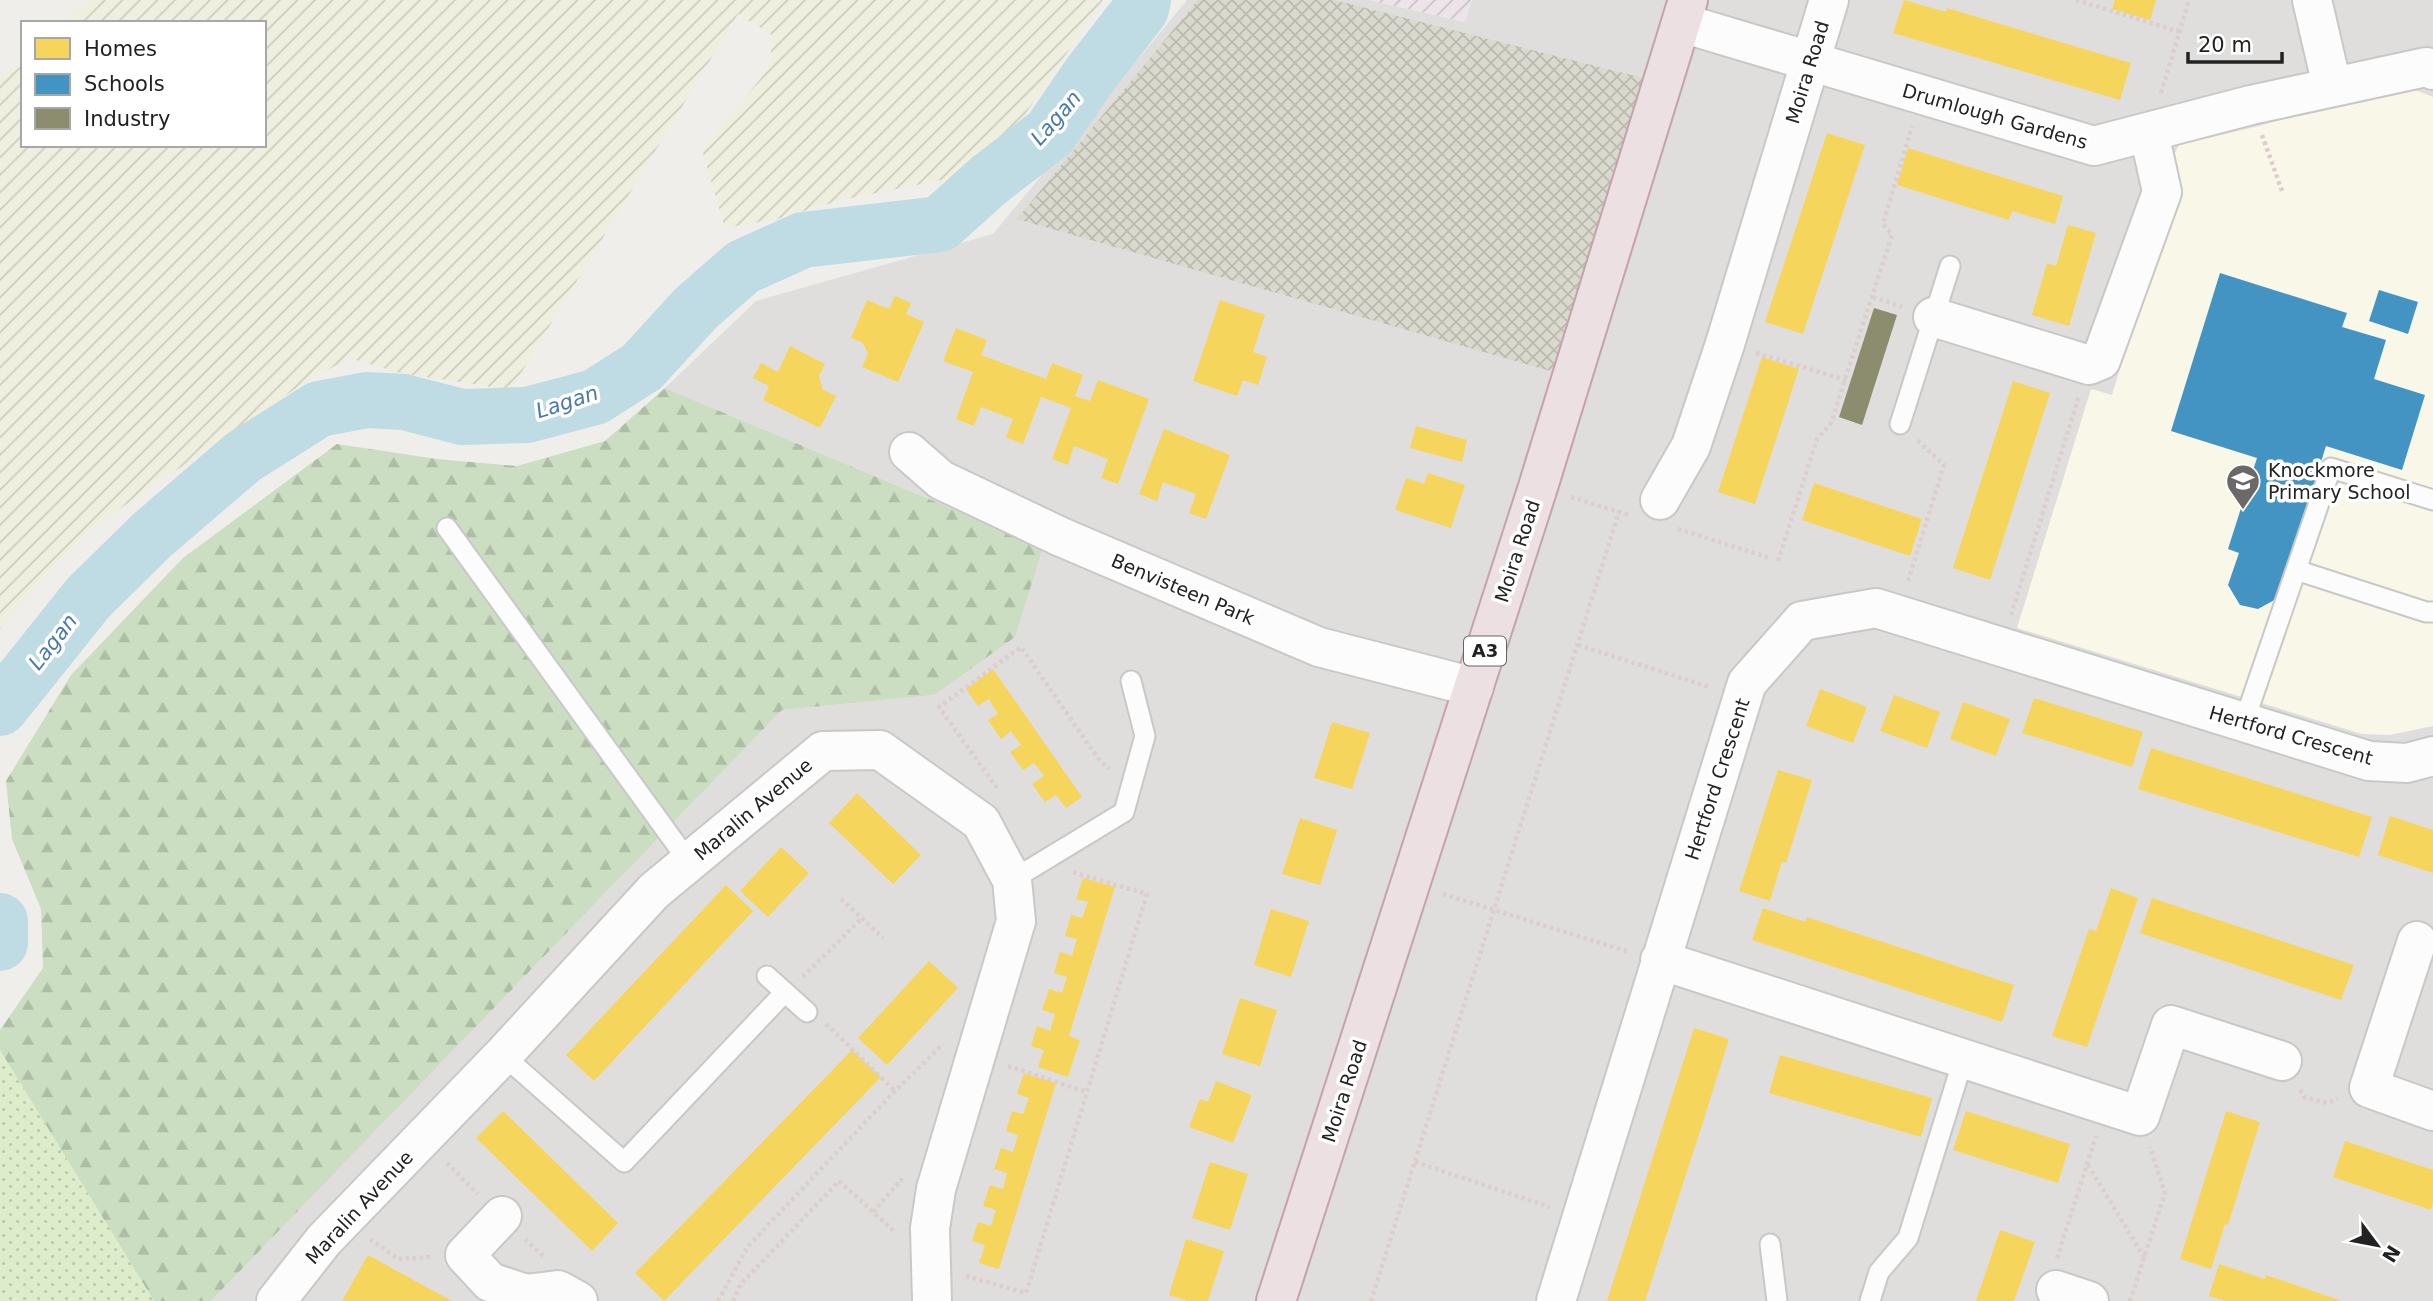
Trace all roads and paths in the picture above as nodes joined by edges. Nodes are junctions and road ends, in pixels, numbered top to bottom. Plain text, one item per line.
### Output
1 (1829, 0) edge
2 (2076, 0) edge
3 (2189, 0) edge
4 (2312, 0) edge
5 (1685, 11) edge
6 (2180, 32) junction
7 (1810, 62) junction
8 (2433, 70) edge
9 (2332, 86) junction
10 (1921, 95) junction
11 (2251, 105) junction
12 (2148, 132) junction
13 (2282, 191) dead end
14 (1950, 266) dead end
15 (1933, 317) junction
16 (1725, 344) junction
17 (2089, 365) junction
18 (1846, 380) junction
19 (1900, 424) joint
20 (909, 452) dead end
21 (1660, 500) dead end
22 (2433, 500) edge
23 (1619, 512) dead end
24 (447, 528) dead end
25 (1778, 561) dead end
26 (2296, 570) junction
27 (2433, 611) edge
28 (1897, 615) junction
29 (1578, 645) junction
30 (2001, 648) junction
31 (1131, 681) dead end
32 (1474, 687) junction
33 (1743, 698) junction
34 (2244, 722) junction
35 (2433, 756) edge
36 (1130, 789) junction
37 (981, 822) junction
38 (1053, 855) junction
39 (689, 862) junction
40 (1012, 880) junction
41 (1410, 884) junction
42 (841, 899) dead end
43 (1494, 910) junction
44 (862, 918) junction
45 (883, 939) dead end
46 (2417, 940) dead end
47 (1660, 960) junction
48 (767, 976) dead end
49 (785, 992) junction
50 (807, 1012) dead end
51 (835, 1032) dead end
52 (980, 1049) junction
53 (503, 1055) junction
54 (1964, 1059) junction
55 (2283, 1061) joint
56 (2369, 1088) junction
57 (895, 1091) junction
58 (1087, 1092) junction
59 (2123, 1111) junction
60 (2433, 1111) edge
61 (1415, 1162) junction
62 (2087, 1164) junction
63 (502, 1216) dead end
64 (1581, 1217) junction
65 (343, 1220) junction
66 (1770, 1244) dead end
67 (465, 1255) junction
68 (2144, 1257) junction
69 (930, 1283) edge
70 (2072, 1296) edge
71 (276, 1301) edge
72 (578, 1301) edge
73 (718, 1301) edge
74 (733, 1301) edge
75 (1276, 1301) edge
76 (1371, 1301) edge
77 (1556, 1301) edge
78 (1777, 1301) edge
79 (1870, 1301) edge
80 (2130, 1301) edge

1 - 7 street, Moira Road
2 - 6 path
3 - 6 path
4 - 9 street
5 - 7 street, Drumlough Gardens
5 - 32 highway, Moira Road / A3
6 - 12 path
7 - 10 street, Drumlough Gardens
7 - 16 street, Moira Road
8 - 9 street, Drumlough Gardens
9 - 11 street, Drumlough Gardens
10 - 12 street, Drumlough Gardens
10 - 18 path
11 - 12 street, Drumlough Gardens
11 - 13 path
12 - 17 street
14 - 15 lane
15 - 17 street
15 - 19 lane
16 - 18 path
16 - 21 street, Moira Road
17 - 30 path
18 - 25 path
19 - 28 path
20 - 32 street, Benvisteen Park
22 - 26 lane
23 - 29 path
24 - 39 lane
26 - 27 lane
26 - 34 lane
28 - 30 street, Hertford Crescent
28 - 33 street, Hertford Crescent
29 - 33 path
29 - 43 path
30 - 34 street, Hertford Crescent
31 - 36 lane
32 - 41 highway, Moira Road / A3
33 - 47 street, Hertford Crescent
34 - 35 street, Hertford Crescent
36 - 37 path
36 - 38 lane
37 - 39 street, Maralin Avenue
37 - 40 street, Maralin Avenue
38 - 40 lane
38 - 58 path
39 - 53 street, Maralin Avenue
40 - 52 street, Maralin Avenue
41 - 43 path
41 - 75 highway, Moira Road / A3
42 - 44 path
43 - 47 path
43 - 61 path
44 - 45 path
44 - 49 path
46 - 56 street
47 - 54 street
47 - 64 street, Hertford Crescent
48 - 49 lane
49 - 50 lane
49 - 53 lane
51 - 57 path
52 - 57 path
52 - 58 path
52 - 69 street, Maralin Avenue
53 - 65 street, Maralin Avenue
54 - 59 street
54 - 79 lane
55 - 56 path
55 - 59 street
56 - 60 street
57 - 73 path
58 - 69 path
59 - 62 path
59 - 68 path
61 - 64 path
61 - 76 path
62 - 68 path
62 - 70 path
63 - 67 street
64 - 77 street, Hertford Crescent
65 - 67 path
65 - 71 street, Maralin Avenue
66 - 78 lane
67 - 72 street
68 - 80 path
69 - 74 path

